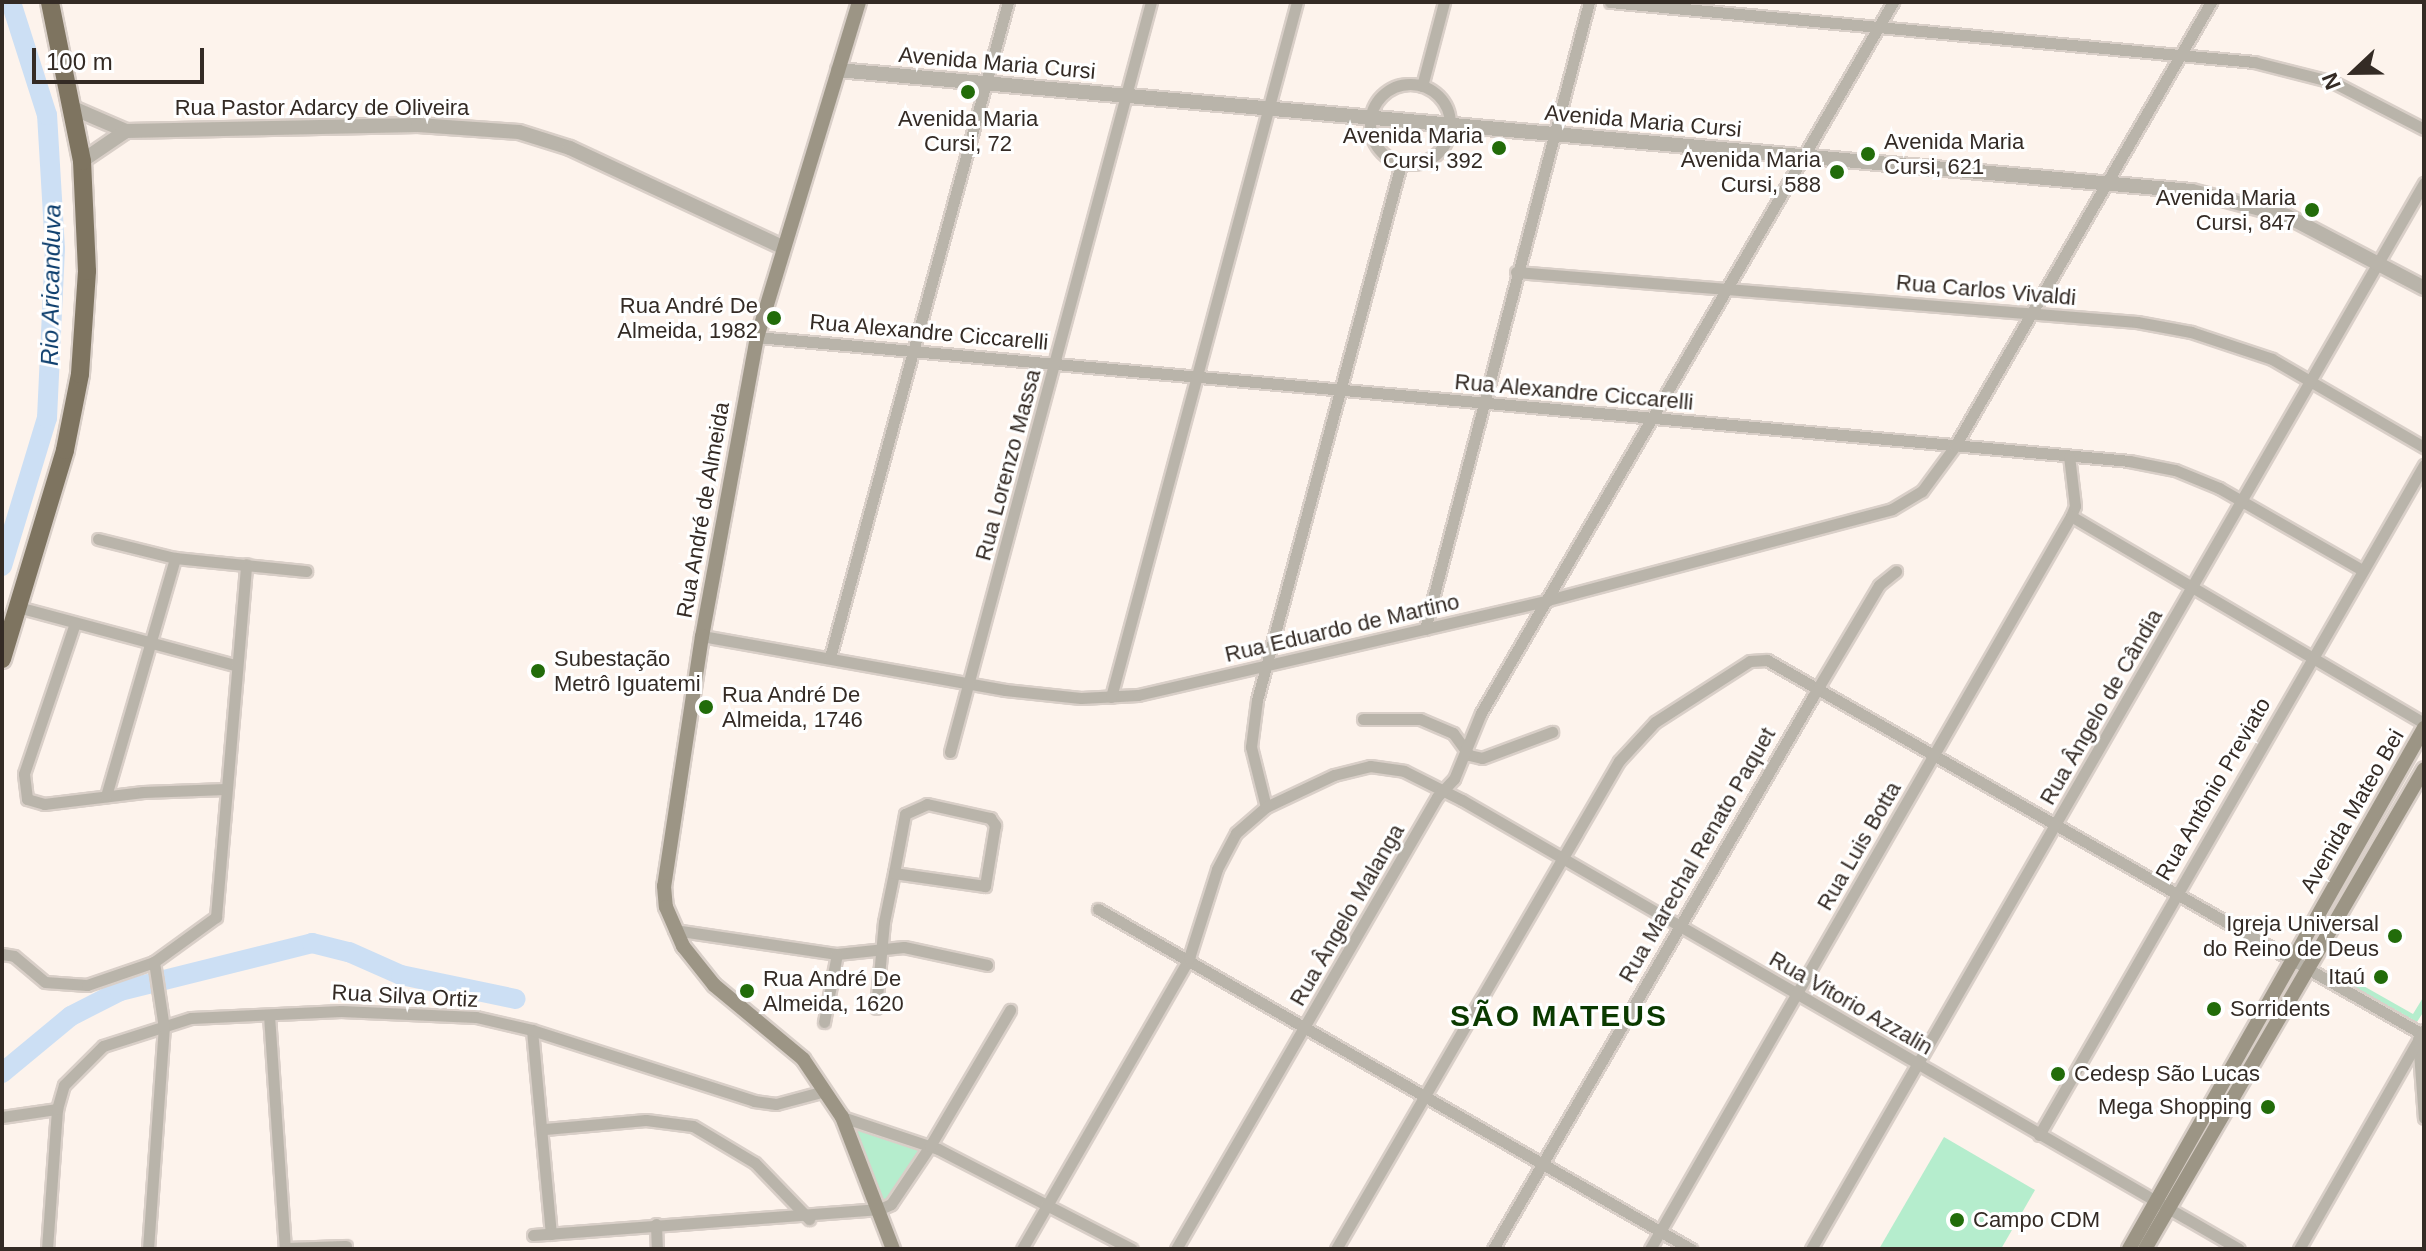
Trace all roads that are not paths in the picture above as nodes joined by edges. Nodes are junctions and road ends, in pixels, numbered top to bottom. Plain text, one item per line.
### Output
1 (50, 2) edge
2 (859, 2) edge
3 (1008, 2) edge
4 (1151, 2) edge
5 (1297, 2) edge
6 (1444, 2) edge
7 (1589, 2) edge
8 (1610, 2) edge
9 (1893, 2) edge
10 (2211, 2) edge
11 (1879, 26) junction
12 (2181, 53) junction
13 (838, 70) junction
14 (985, 83) junction
15 (1422, 86) junction
16 (1126, 96) junction
17 (75, 109) junction
18 (1267, 111) junction
19 (1370, 120) junction
20 (1450, 127) junction
21 (2424, 129) edge
22 (126, 131) junction
23 (1553, 135) junction
24 (1804, 157) junction
25 (82, 161) junction
26 (1401, 164) junction
27 (2106, 183) junction
28 (2424, 183) edge
29 (782, 247) junction
30 (2378, 262) junction
31 (1516, 272) junction
32 (1728, 288) junction
33 (2424, 288) edge
34 (2032, 314) junction
35 (757, 337) junction
36 (914, 351) junction
37 (1056, 363) junction
38 (1196, 377) junction
39 (2310, 381) junction
40 (1339, 392) junction
41 (1481, 405) junction
42 (1653, 419) junction
43 (1955, 446) junction
44 (2424, 447) edge
45 (2069, 456) junction
46 (2424, 465) edge
47 (2241, 500) junction
48 (2071, 516) junction
49 (98, 539) dead end
50 (175, 558) junction
51 (246, 564) junction
52 (2362, 570) junction
53 (306, 571) dead end
54 (1896, 571) dead end
55 (2193, 588) junction
56 (1548, 600) junction
57 (18, 607) junction
58 (75, 623) junction
59 (1425, 629) junction
60 (702, 636) junction
61 (154, 642) junction
62 (830, 657) junction
63 (2311, 658) junction
64 (2, 659) edge
65 (235, 665) junction
66 (1266, 668) junction
67 (969, 685) junction
68 (1818, 689) junction
69 (1111, 697) junction
70 (1363, 719) dead end
71 (2424, 726) edge
72 (1552, 732) dead end
73 (1464, 751) junction
74 (950, 752) dead end
75 (1933, 756) junction
76 (2424, 769) edge
77 (226, 789) junction
78 (1444, 790) junction
79 (106, 796) junction
80 (1266, 807) junction
81 (2055, 826) junction
82 (1559, 857) junction
83 (894, 873) junction
84 (2174, 896) junction
85 (1098, 909) dead end
86 (1679, 926) junction
87 (674, 930) junction
88 (882, 946) junction
89 (2, 954) edge
90 (837, 954) junction
91 (1189, 958) junction
92 (154, 962) junction
93 (2291, 962) junction
94 (987, 965) dead end
95 (2306, 971) junction
96 (1797, 994) junction
97 (876, 1008) dead end
98 (1010, 1010) dead end
99 (269, 1015) junction
100 (824, 1022) dead end
101 (1307, 1026) junction
102 (164, 1028) junction
103 (532, 1030) junction
104 (2422, 1035) edge
105 (1916, 1064) junction
106 (825, 1091) junction
107 (1424, 1092) junction
108 (57, 1109) junction
109 (2, 1117) edge
110 (842, 1117) junction
111 (2424, 1118) edge
112 (545, 1129) junction
113 (2039, 1135) junction
114 (930, 1146) junction
115 (1542, 1164) junction
116 (2162, 1205) junction
117 (1047, 1208) junction
118 (880, 1209) junction
119 (809, 1219) junction
120 (656, 1224) junction
121 (1660, 1231) junction
122 (551, 1234) junction
123 (533, 1235) dead end
124 (346, 1246) dead end
125 (285, 1248) edge
126 (47, 1249) edge
127 (148, 1249) edge
128 (657, 1249) edge
129 (893, 1249) edge
130 (1022, 1249) edge
131 (1132, 1249) edge
132 (1176, 1249) edge
133 (1336, 1249) edge
134 (1493, 1249) edge
135 (1650, 1249) edge
136 (1691, 1249) edge
137 (1811, 1249) edge
138 (2129, 1249) edge
139 (2145, 1249) edge
140 (2239, 1249) edge
141 (2299, 1249) edge

1 - 17 highway
2 - 13 main road, Rua André de Almeida
3 - 14 street
4 - 16 street, Rua Lorenzo Massa
5 - 18 street
6 - 15 street
7 - 23 street
8 - 11 street
9 - 11 street, Rua Ângelo Malanga
10 - 12 street, Rua Eduardo de Martino
11 - 12 street
11 - 24 street, Rua Ângelo Malanga
12 - 21 street
12 - 27 street, Rua Eduardo de Martino
13 - 14 street, Avenida Maria Cursi
13 - 29 main road, Rua André de Almeida
14 - 16 street, Avenida Maria Cursi
14 - 36 street
15 - 19 street
15 - 20 street
16 - 18 street, Avenida Maria Cursi
16 - 37 street, Rua Lorenzo Massa
17 - 22 street, Rua Pastor Adarcy de Oliveira
17 - 25 highway
18 - 19 street, Avenida Maria Cursi
18 - 38 street
19 - 20 street, Avenida Maria Cursi
19 - 26 street
20 - 23 street, Avenida Maria Cursi
20 - 26 street
22 - 25 street
22 - 29 street, Rua Pastor Adarcy de Oliveira
23 - 24 street, Avenida Maria Cursi
23 - 31 street
24 - 27 street, Avenida Maria Cursi
24 - 32 street, Rua Ângelo Malanga
25 - 57 highway
26 - 40 street
27 - 30 street, Avenida Maria Cursi
27 - 34 street, Rua Eduardo de Martino
28 - 30 street, Rua Ângelo de Cândia
29 - 35 main road, Rua André de Almeida
30 - 33 street, Avenida Maria Cursi
30 - 39 street, Rua Ângelo de Cândia
31 - 32 street, Rua Carlos Vivaldi
31 - 41 street
32 - 34 street, Rua Carlos Vivaldi
32 - 42 street, Rua Ângelo Malanga
34 - 39 street, Rua Carlos Vivaldi
34 - 43 street, Rua Eduardo de Martino
35 - 36 street, Rua Alexandre Ciccarelli
35 - 60 main road, Rua André de Almeida
36 - 37 street, Rua Alexandre Ciccarelli
36 - 62 street
37 - 38 street, Rua Alexandre Ciccarelli
37 - 67 street, Rua Lorenzo Massa
38 - 40 street, Rua Alexandre Ciccarelli
38 - 69 street
39 - 44 street, Rua Carlos Vivaldi
39 - 47 street, Rua Ângelo de Cândia
40 - 41 street, Rua Alexandre Ciccarelli
40 - 66 street
41 - 42 street, Rua Alexandre Ciccarelli
41 - 59 street
42 - 43 street, Rua Alexandre Ciccarelli
42 - 56 street, Rua Ângelo Malanga
43 - 45 street, Rua Alexandre Ciccarelli
43 - 56 street, Rua Eduardo de Martino
45 - 47 street, Rua Alexandre Ciccarelli
45 - 48 street, Rua Luis Botta
46 - 52 street, Rua Antônio Previato
47 - 52 street, Rua Alexandre Ciccarelli
47 - 55 street, Rua Ângelo de Cândia
48 - 55 street
48 - 75 street, Rua Luis Botta
49 - 50 street
50 - 51 street
50 - 61 street
51 - 53 street
51 - 65 street
52 - 63 street, Rua Antônio Previato
54 - 68 street, Rua Marechal Renato Paquet
55 - 63 street
55 - 81 street, Rua Ângelo de Cândia
56 - 59 street, Rua Eduardo de Martino
56 - 73 street, Rua Ângelo Malanga
57 - 58 street
57 - 64 highway
58 - 61 street
58 - 79 street
59 - 66 street, Rua Eduardo de Martino
60 - 62 street, Rua Eduardo de Martino
60 - 87 main road, Rua André de Almeida
61 - 65 street
61 - 79 street
62 - 67 street, Rua Eduardo de Martino
63 - 71 street
63 - 84 street, Rua Antônio Previato
65 - 77 street
66 - 69 street, Rua Eduardo de Martino
66 - 80 street
67 - 69 street, Rua Eduardo de Martino
67 - 74 street, Rua Lorenzo Massa
68 - 75 street
68 - 82 street
68 - 86 street, Rua Marechal Renato Paquet
70 - 73 street
71 - 93 main road, Avenida Mateo Bei
72 - 73 street
73 - 78 street, Rua Ângelo Malanga
75 - 81 street
75 - 96 street, Rua Luis Botta
76 - 95 main road, Avenida Mateo Bei
77 - 79 street
77 - 92 street
78 - 80 street, Rua Vitorio Azzalin
78 - 82 street, Rua Vitorio Azzalin
78 - 101 street, Rua Ângelo Malanga
80 - 91 street, Rua Vitorio Azzalin
81 - 84 street
81 - 105 street, Rua Ângelo de Cândia
82 - 86 street, Rua Vitorio Azzalin
82 - 107 street
83 - 83 street
83 - 88 street
84 - 93 street
84 - 113 street, Rua Antônio Previato
85 - 91 street
86 - 96 street, Rua Vitorio Azzalin
86 - 115 street, Rua Marechal Renato Paquet
87 - 90 street
87 - 106 main road, Rua André de Almeida
88 - 90 street
88 - 94 street
88 - 97 street
89 - 92 street
90 - 100 street
91 - 101 street
91 - 117 street, Rua Vitorio Azzalin
92 - 102 street
93 - 95 street
93 - 116 main road, Avenida Mateo Bei
95 - 104 street
95 - 116 main road, Avenida Mateo Bei
96 - 105 street, Rua Vitorio Azzalin
96 - 121 street, Rua Luis Botta
98 - 114 street
99 - 102 street, Rua Silva Ortiz
99 - 103 street, Rua Silva Ortiz
99 - 125 street
101 - 107 street
101 - 132 street, Rua Ângelo Malanga
102 - 108 street, Rua Silva Ortiz
102 - 127 street
103 - 106 street, Rua Silva Ortiz
103 - 112 street
104 - 111 street
104 - 141 street
105 - 113 street, Rua Vitorio Azzalin
105 - 137 street, Rua Ângelo de Cândia
106 - 110 main road, Rua André de Almeida
107 - 115 street
107 - 133 street
108 - 109 street
108 - 126 street
110 - 114 street
110 - 118 main road, Rua André de Almeida
112 - 119 street
112 - 122 street
113 - 116 street, Rua Vitorio Azzalin
114 - 117 street
114 - 118 street
115 - 121 street
115 - 134 street, Rua Marechal Renato Paquet
116 - 138 main road, Avenida Mateo Bei
116 - 139 main road, Avenida Mateo Bei
116 - 140 street, Rua Vitorio Azzalin
117 - 130 street, Rua Vitorio Azzalin
117 - 131 street
118 - 119 street
118 - 129 main road, Rua André de Almeida
119 - 120 street
120 - 122 street
120 - 128 street
121 - 135 street, Rua Luis Botta
121 - 136 street
122 - 123 street
124 - 125 street

